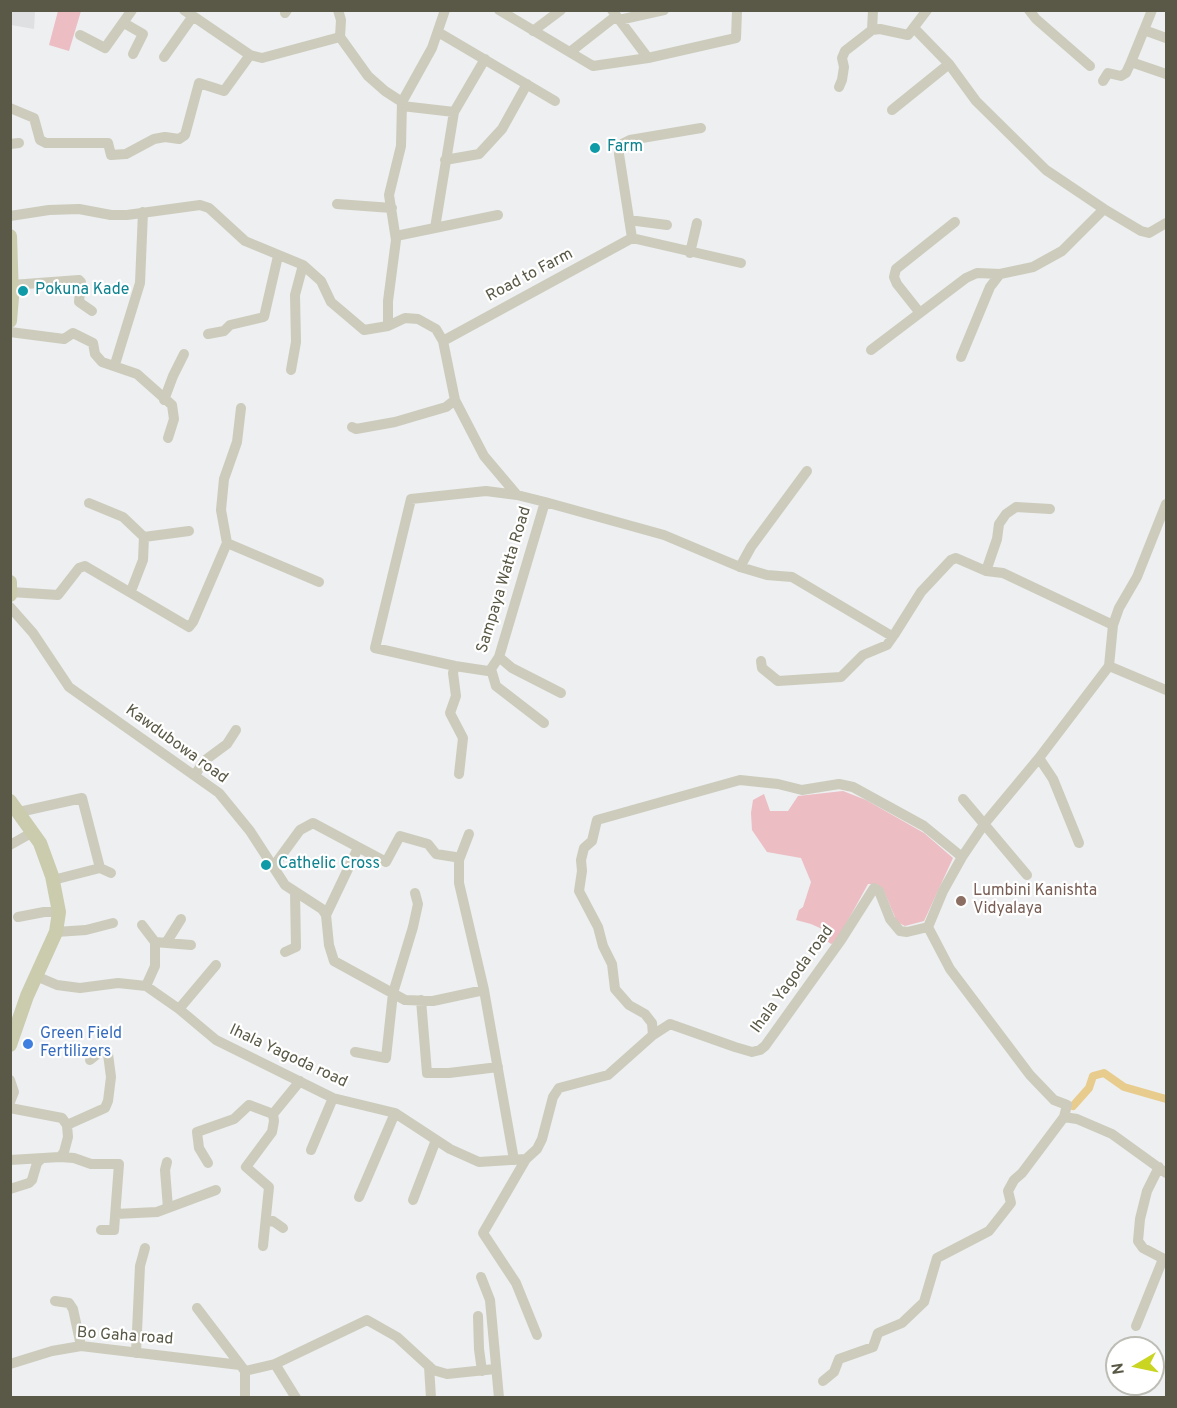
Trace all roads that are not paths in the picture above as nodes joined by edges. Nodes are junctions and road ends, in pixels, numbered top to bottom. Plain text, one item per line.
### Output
1 (132, 10) edge
2 (338, 10) edge
3 (499, 10) edge
4 (561, 10) edge
5 (663, 10) edge
6 (737, 10) edge
7 (873, 10) edge
8 (927, 10) edge
9 (1029, 10) edge
10 (1152, 10) edge
11 (445, 11) edge
12 (188, 13) edge
13 (615, 16) edge
14 (124, 23) junction
15 (915, 29) junction
16 (872, 30) junction
17 (1144, 30) junction
18 (533, 31) junction
19 (438, 32) junction
20 (80, 35) dead end
21 (340, 37) junction
22 (1167, 38) edge
23 (570, 51) junction
24 (133, 54) dead end
25 (250, 55) junction
26 (164, 57) dead end
27 (648, 58) junction
28 (484, 59) junction
29 (1131, 62) junction
30 (949, 64) junction
31 (1090, 66) dead end
32 (1167, 74) edge
33 (1103, 81) dead end
34 (527, 84) junction
35 (839, 87) dead end
36 (555, 101) dead end
37 (402, 104) junction
38 (10, 108) edge
39 (892, 110) dead end
40 (454, 112) junction
41 (700, 128) dead end
42 (445, 160) junction
43 (337, 204) dead end
44 (392, 208) junction
45 (1104, 209) junction
46 (143, 212) junction
47 (498, 215) dead end
48 (10, 216) edge
49 (628, 220) junction
50 (956, 222) dead end
51 (697, 223) dead end
52 (1167, 223) edge
53 (668, 225) dead end
54 (435, 228) junction
55 (10, 236) edge
56 (396, 236) junction
57 (632, 238) junction
58 (690, 253) junction
59 (278, 256) junction
60 (741, 263) dead end
61 (303, 265) junction
62 (1000, 274) junction
63 (12, 285) edge
64 (92, 311) dead end
65 (920, 313) junction
66 (10, 321) edge
67 (388, 326) junction
68 (10, 332) edge
69 (208, 334) dead end
70 (443, 341) junction
71 (871, 350) dead end
72 (184, 354) dead end
73 (961, 357) dead end
74 (116, 361) dead end
75 (291, 370) dead end
76 (165, 400) junction
77 (455, 400) junction
78 (241, 408) dead end
79 (352, 427) dead end
80 (168, 438) dead end
81 (807, 471) dead end
82 (517, 495) junction
83 (545, 502) junction
84 (89, 503) dead end
85 (1167, 504) edge
86 (1050, 509) dead end
87 (189, 531) dead end
88 (144, 537) junction
89 (227, 543) junction
90 (740, 567) junction
91 (986, 571) junction
92 (10, 582) edge
93 (319, 582) dead end
94 (131, 591) junction
95 (11, 593) edge
96 (10, 607) edge
97 (1113, 625) junction
98 (894, 635) junction
99 (499, 657) junction
100 (761, 661) dead end
101 (454, 666) junction
102 (1109, 666) junction
103 (491, 669) junction
104 (1167, 690) edge
105 (561, 693) dead end
106 (544, 723) dead end
107 (236, 730) dead end
108 (1039, 758) junction
109 (459, 774) dead end
110 (195, 775) junction
111 (963, 799) dead end
112 (15, 807) edge
113 (985, 822) junction
114 (33, 832) junction
115 (469, 834) dead end
116 (1079, 843) dead end
117 (10, 845) edge
118 (358, 848) junction
119 (962, 857) junction
120 (459, 860) junction
121 (273, 867) junction
122 (100, 868) junction
123 (111, 873) dead end
124 (1027, 875) dead end
125 (53, 880) junction
126 (295, 891) junction
127 (415, 893) dead end
128 (58, 912) junction
129 (326, 915) junction
130 (18, 917) dead end
131 (181, 919) dead end
132 (113, 923) dead end
133 (142, 925) dead end
134 (928, 927) junction
135 (56, 932) junction
136 (161, 943) junction
137 (191, 945) dead end
138 (285, 952) dead end
139 (216, 965) dead end
140 (36, 976) junction
141 (146, 986) junction
142 (484, 990) junction
143 (393, 993) junction
144 (421, 1000) junction
145 (179, 1009) junction
146 (653, 1035) junction
147 (10, 1045) edge
148 (354, 1052) dead end
149 (90, 1060) dead end
150 (498, 1067) junction
151 (10, 1080) edge
152 (300, 1080) junction
153 (333, 1098) junction
154 (10, 1102) edge
155 (10, 1107) edge
156 (395, 1113) junction
157 (273, 1114) junction
158 (1064, 1117) junction
159 (67, 1125) junction
160 (436, 1140) junction
161 (311, 1150) dead end
162 (60, 1157) junction
163 (41, 1159) junction
164 (526, 1159) junction
165 (10, 1160) edge
166 (514, 1161) junction
167 (167, 1162) dead end
168 (208, 1163) dead end
169 (1163, 1170) edge
170 (10, 1189) edge
171 (216, 1190) dead end
172 (359, 1197) dead end
173 (413, 1200) dead end
174 (168, 1208) junction
175 (116, 1214) junction
176 (266, 1222) junction
177 (284, 1228) dead end
178 (101, 1230) dead end
179 (263, 1246) dead end
180 (145, 1248) dead end
181 (1165, 1260) edge
182 (481, 1277) dead end
183 (55, 1300) dead end
184 (197, 1308) dead end
185 (478, 1316) dead end
186 (1136, 1326) dead end
187 (537, 1335) dead end
188 (81, 1346) junction
189 (136, 1353) junction
190 (10, 1364) edge
191 (275, 1364) junction
192 (429, 1366) junction
193 (242, 1368) junction
194 (495, 1369) junction
195 (482, 1371) junction
196 (823, 1382) dead end
197 (245, 1398) edge
198 (296, 1398) edge
199 (431, 1398) edge
200 (499, 1398) edge

1 - 14 street
2 - 21 street
3 - 18 street
4 - 18 street
5 - 13 street
6 - 27 street
7 - 16 street
8 - 15 street
9 - 31 street
10 - 17 street
11 - 19 street
12 - 25 street
12 - 26 street
13 - 23 street
13 - 27 street
14 - 20 street
14 - 24 street
15 - 16 street
15 - 30 street
16 - 35 street
17 - 22 street
17 - 29 street
18 - 23 street
19 - 28 street
19 - 37 street
21 - 25 street
21 - 37 street
23 - 27 street
25 - 38 street
28 - 34 street
28 - 40 street
29 - 32 street
29 - 33 street
30 - 39 street
30 - 45 street
34 - 36 street
34 - 42 street
37 - 40 street
37 - 44 street
40 - 42 street
41 - 49 street
42 - 54 street
43 - 44 street
44 - 56 street
45 - 52 street
45 - 62 street
46 - 48 street
46 - 59 street
46 - 74 street
47 - 54 street
49 - 53 street
49 - 57 street
50 - 65 street
51 - 58 street
54 - 56 street
55 - 63 main road
56 - 67 street
57 - 58 street
57 - 70 street, Road to Farm
58 - 60 street
59 - 61 street
59 - 69 street
61 - 67 street
61 - 75 street
62 - 65 street
62 - 73 street
63 - 64 street
63 - 66 main road
65 - 71 street
67 - 70 street
68 - 76 street
70 - 77 street, Sampaya Watta Road
72 - 76 street
76 - 80 street
77 - 79 street
77 - 82 street, Sampaya Watta Road
78 - 89 street
81 - 90 street
82 - 83 street, Sampaya Watta Road
82 - 101 street, Sampaya Watta Road
83 - 90 street
83 - 99 street, Sampaya Watta Road
84 - 88 street
85 - 97 street
86 - 91 street
87 - 88 street
88 - 94 street
89 - 93 street
89 - 94 street
90 - 98 street
91 - 97 street
91 - 98 street
92 - 95 main road
94 - 95 street
96 - 110 street, Kawdubowa road
97 - 102 street
98 - 100 street
99 - 103 street, Sampaya Watta Road
99 - 105 street
101 - 103 street, Sampaya Watta Road
101 - 109 street
102 - 104 street
102 - 108 street
103 - 106 street
107 - 110 street
108 - 113 street
108 - 116 street
110 - 121 street, Kawdubowa road
111 - 113 street
112 - 114 main road
112 - 122 street
113 - 119 street
113 - 124 street
114 - 117 street
114 - 125 main road
115 - 120 street
118 - 120 street
118 - 121 street
118 - 129 street
119 - 134 street
119 - 146 street
120 - 142 street
121 - 126 street, Kawdubowa road
122 - 123 street
122 - 125 street
125 - 128 main road
126 - 129 street, Kawdubowa road
126 - 138 street
127 - 143 street
128 - 130 street
128 - 135 main road
129 - 143 street
131 - 136 street
132 - 135 street
133 - 136 street
134 - 146 street, Ihala Yagoda road
134 - 158 street
135 - 140 main road
136 - 137 street
136 - 141 street
139 - 145 street
140 - 141 street, Ihala Yagoda road
140 - 147 main road
141 - 145 street, Ihala Yagoda road
142 - 144 street
142 - 150 street
143 - 144 street
143 - 148 street
144 - 150 street
145 - 152 street, Ihala Yagoda road
146 - 164 street, Ihala Yagoda road
149 - 159 street
150 - 166 street
151 - 154 street
152 - 153 street, Ihala Yagoda road
152 - 157 street
153 - 156 street, Ihala Yagoda road
153 - 161 street
155 - 159 street
156 - 160 street, Ihala Yagoda road
156 - 172 street
157 - 168 street
157 - 176 street
158 - 169 street
158 - 196 street
159 - 162 street
160 - 166 street, Ihala Yagoda road
160 - 173 street
162 - 163 street
162 - 175 street
163 - 165 street
163 - 170 street
164 - 166 street, Ihala Yagoda road
164 - 187 street
167 - 174 street
169 - 181 street
171 - 174 street
174 - 175 street
175 - 178 street
176 - 177 street
176 - 179 street
180 - 189 street
181 - 186 street
182 - 194 street
183 - 188 street
184 - 193 street
185 - 195 street
188 - 189 street, Bo Gaha road
188 - 190 street, Bo Gaha road
189 - 193 street, Bo Gaha road
191 - 192 street
191 - 193 street
191 - 198 street
192 - 195 street
192 - 199 street
193 - 197 street
194 - 195 street
194 - 200 street

